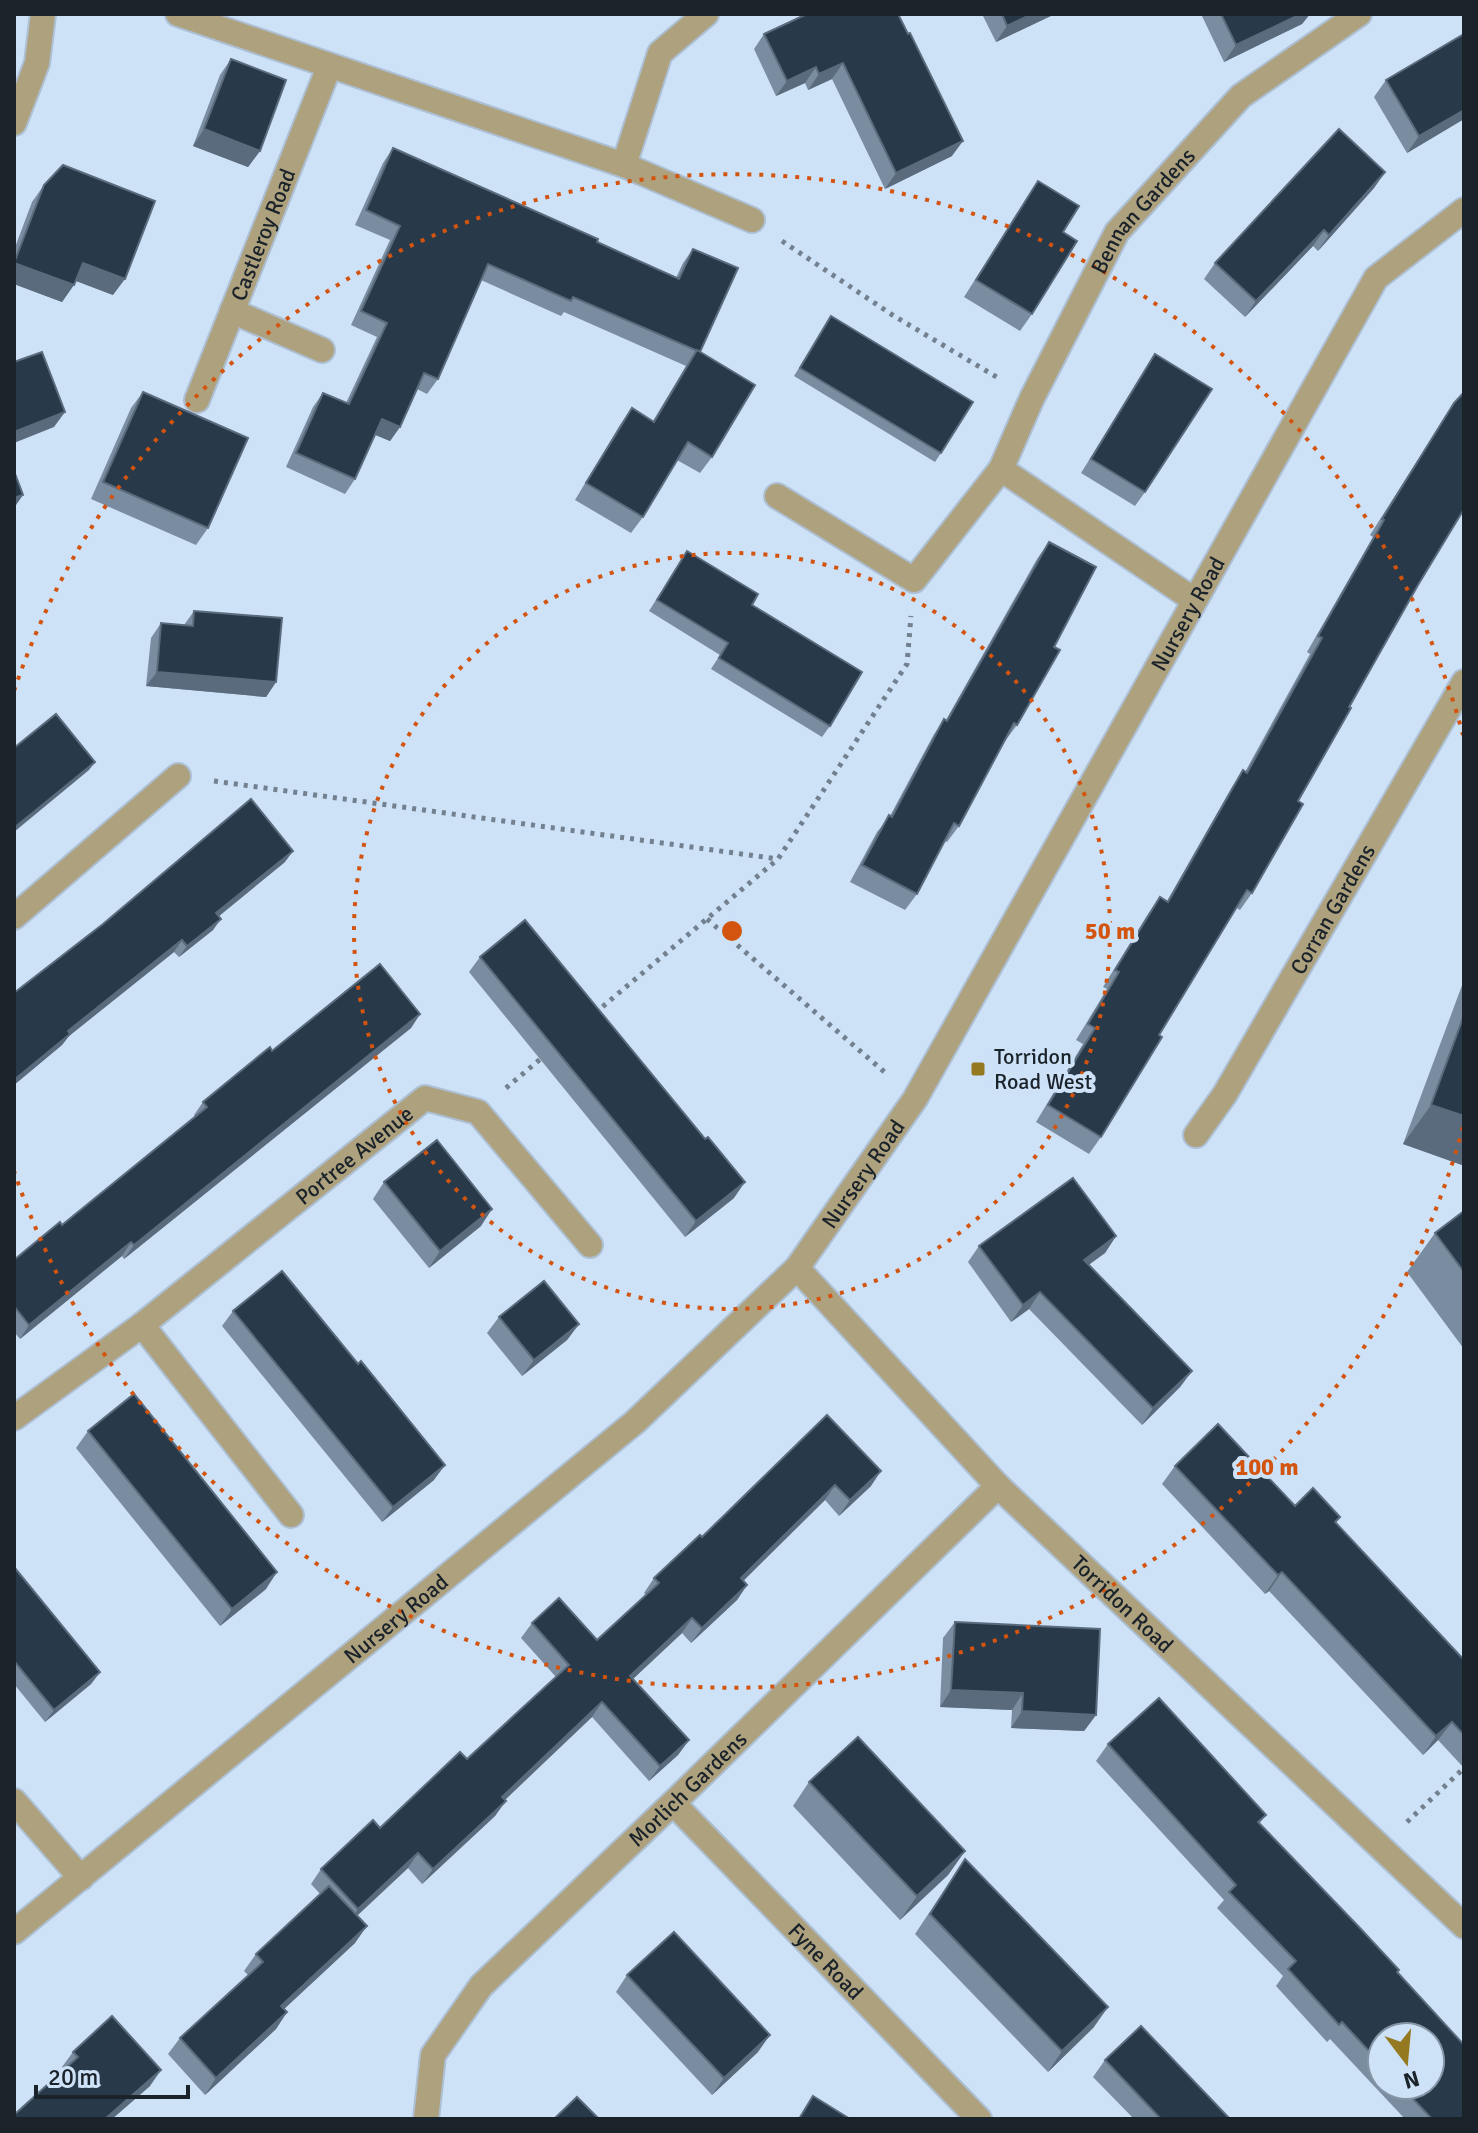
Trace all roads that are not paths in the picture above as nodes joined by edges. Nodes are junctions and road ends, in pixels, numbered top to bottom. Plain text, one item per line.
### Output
1 (43, 14) edge
2 (178, 14) edge
3 (706, 14) edge
4 (1359, 14) edge
5 (329, 67) junction
6 (14, 123) edge
7 (624, 165) junction
8 (1464, 210) edge
9 (752, 220) road end
10 (232, 311) junction
11 (322, 350) dead end
12 (197, 400) dead end
13 (1001, 469) junction
14 (777, 496) dead end
15 (1194, 600) junction
16 (1464, 682) edge
17 (178, 776) road end
18 (14, 917) edge
19 (1196, 1135) dead end
20 (590, 1245) dead end
21 (797, 1268) junction
22 (142, 1325) junction
23 (14, 1418) edge
24 (998, 1486) junction
25 (291, 1515) dead end
26 (14, 1801) edge
27 (673, 1803) junction
28 (81, 1878) junction
29 (1464, 1926) edge
30 (14, 1932) edge
31 (426, 2119) edge
32 (979, 2119) edge

1 - 6 street
2 - 5 street
3 - 7 street
4 - 13 street, Bennan Gardens
5 - 7 street
5 - 10 street, Castleroy Road
7 - 9 street
8 - 15 street, Nursery Road
10 - 11 street
10 - 12 street, Castleroy Road
13 - 14 street, Bennan Gardens
13 - 15 street
15 - 21 street, Nursery Road
16 - 19 street, Corran Gardens
17 - 18 street
20 - 22 street, Portree Avenue
21 - 24 street, Torridon Road
21 - 28 street, Nursery Road
22 - 23 street, Portree Avenue
22 - 25 street
24 - 27 street, Morlich Gardens
24 - 29 street, Torridon Road
26 - 28 street
27 - 31 street, Morlich Gardens
27 - 32 street, Fyne Road
28 - 30 street, Nursery Road

